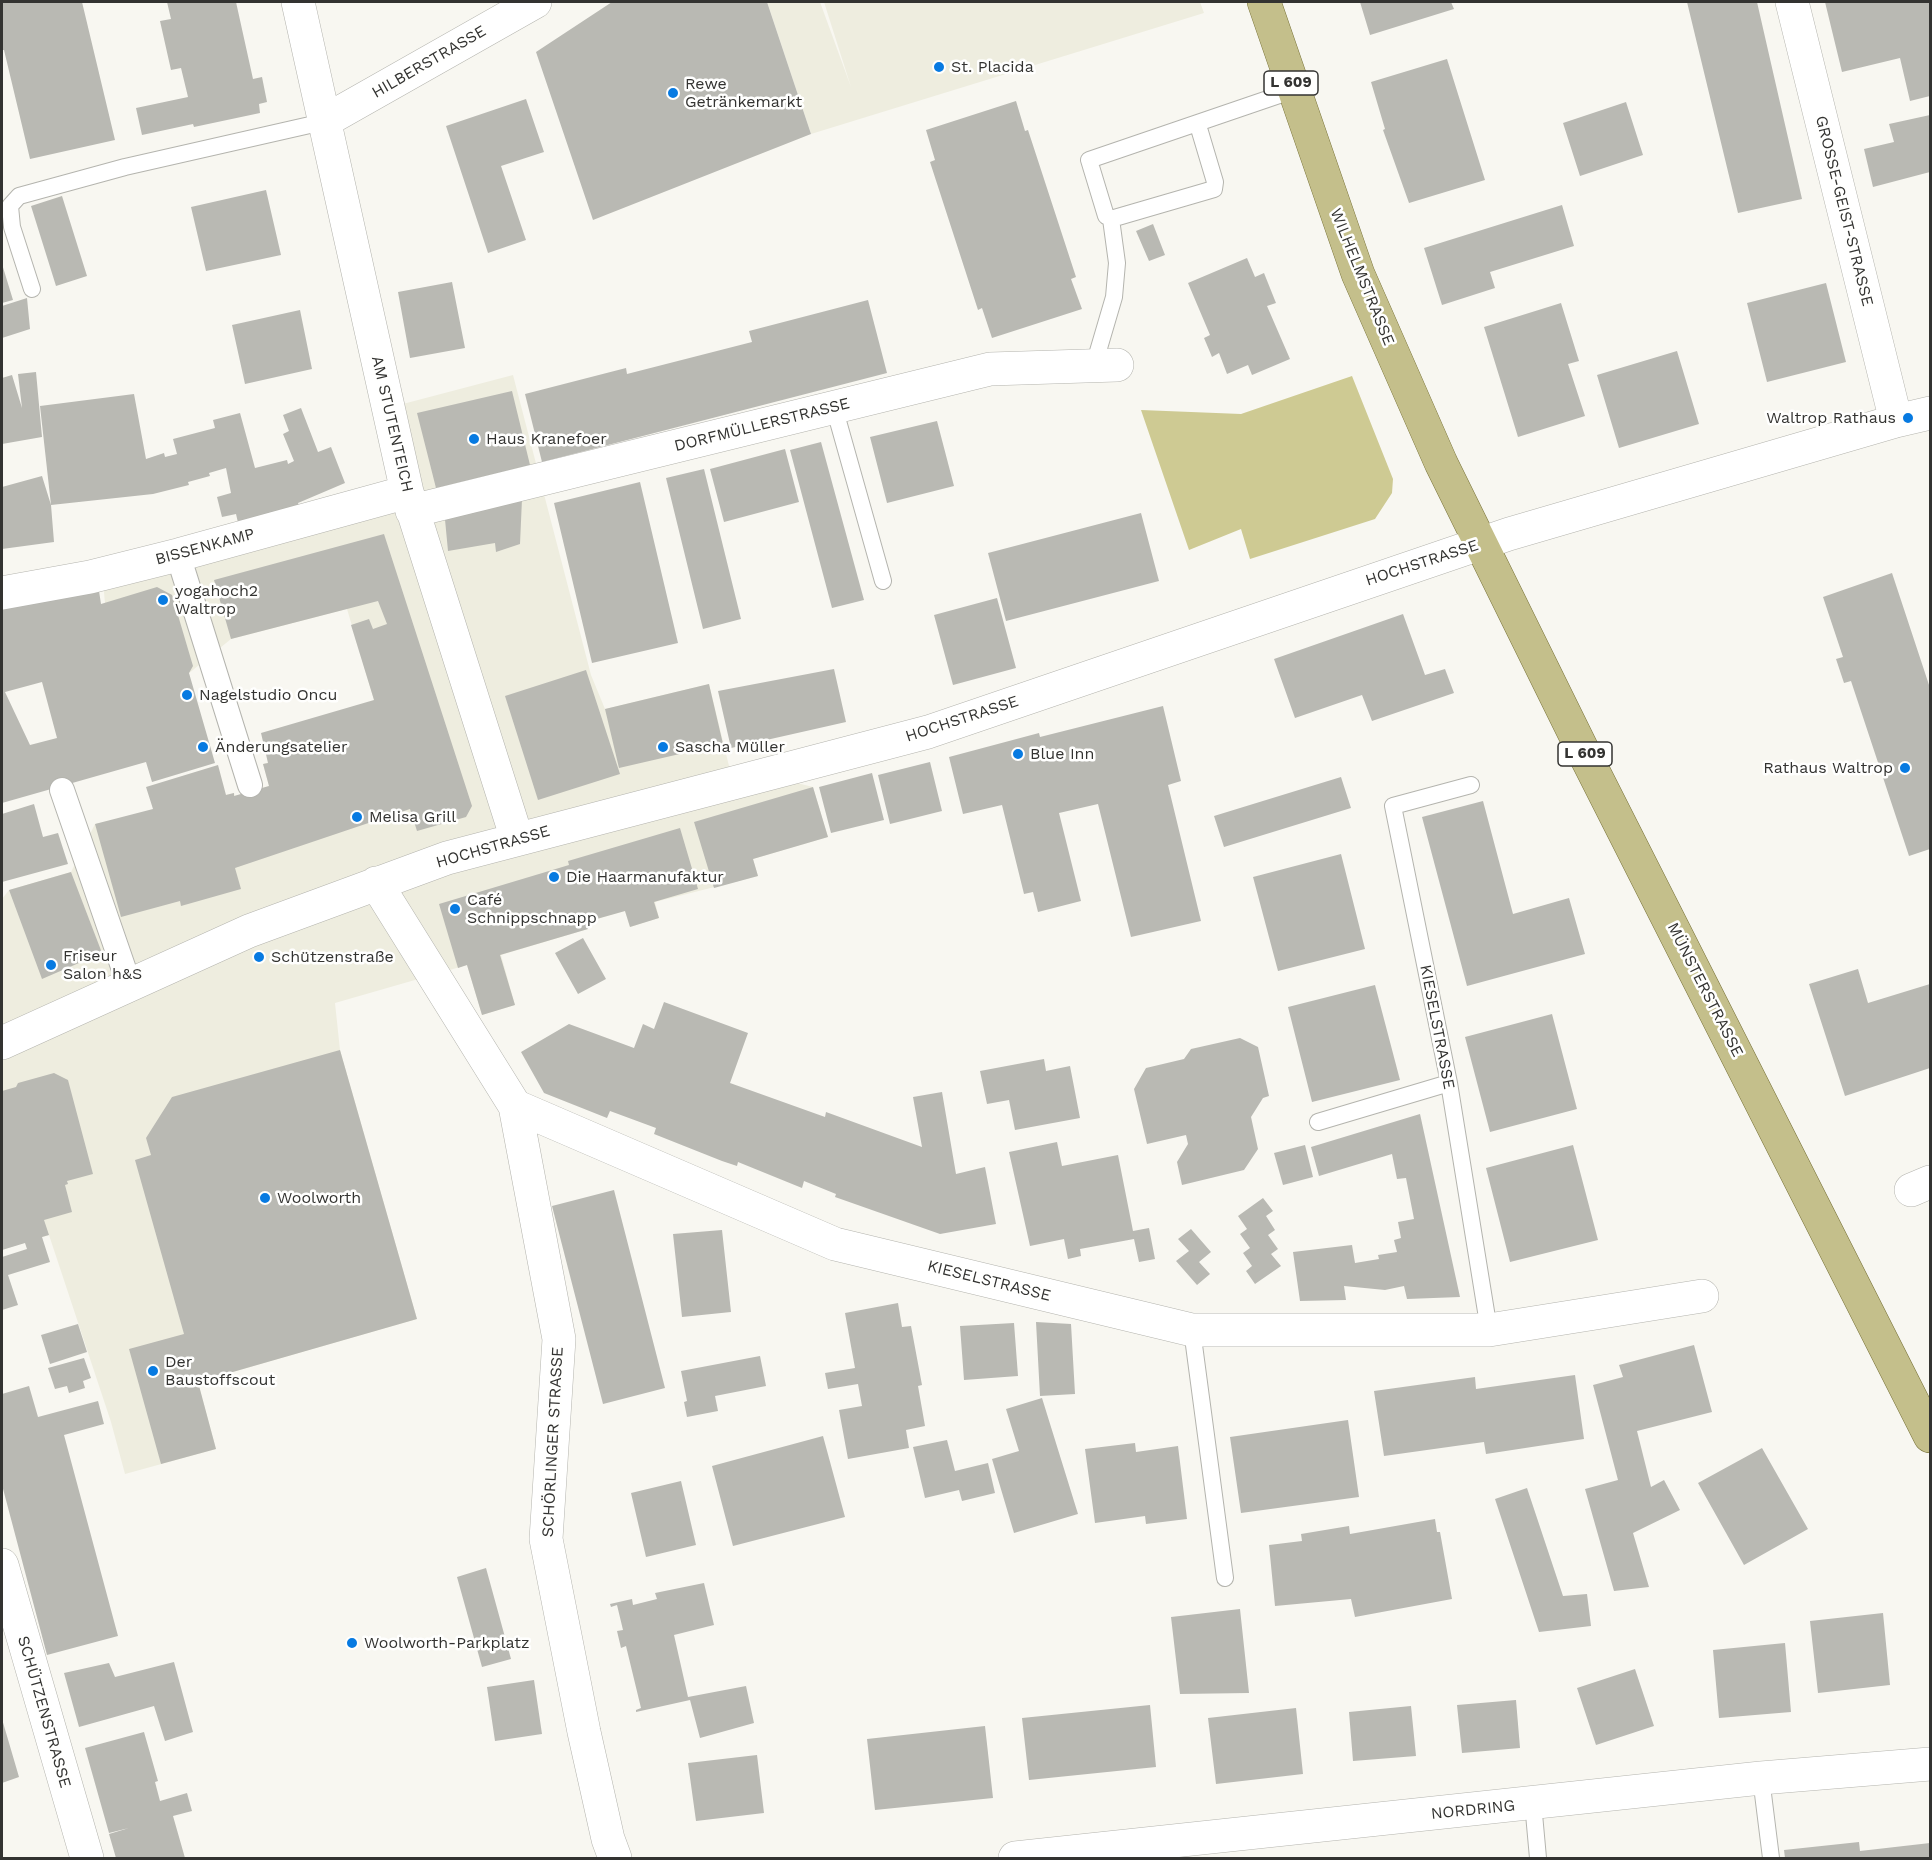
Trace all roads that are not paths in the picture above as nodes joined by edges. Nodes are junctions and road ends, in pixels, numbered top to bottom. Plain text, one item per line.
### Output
1 (298, 2) edge
2 (535, 2) edge
3 (1264, 2) edge
4 (1792, 2) edge
5 (1294, 90) junction
6 (323, 122) junction
7 (1198, 125) junction
8 (1111, 219) junction
9 (32, 289) dead end
10 (1105, 365) joint
11 (834, 407) junction
12 (1930, 413) edge
13 (1896, 421) junction
14 (410, 502) junction
15 (1481, 544) junction
16 (178, 555) junction
17 (883, 581) dead end
18 (2, 593) edge
19 (250, 784) dead end
20 (1471, 785) dead end
21 (62, 790) dead end
22 (517, 839) junction
23 (376, 883) junction
24 (129, 984) junction
25 (2, 1043) edge
26 (1449, 1083) junction
27 (515, 1106) junction
28 (1318, 1122) dead end
29 (1702, 1296) dead end
30 (1192, 1330) junction
31 (1489, 1330) junction
32 (1930, 1436) edge
33 (2, 1565) edge
34 (1224, 1578) dead end
35 (1930, 1764) edge
36 (1761, 1778) junction
37 (1533, 1803) junction
38 (87, 1858) edge
39 (615, 1858) edge
40 (1015, 1858) edge
41 (1538, 1858) edge
42 (1771, 1858) edge

1 - 6 street, AM STUTENTEICH
2 - 6 street, HILBERSTRASSE
3 - 5 main road, WILHELMSTRASSE / L 609
4 - 13 street, GROSSE-GEIST-STRASSE
5 - 7 lane
5 - 15 main road, WILHELMSTRASSE / L 609
6 - 9 lane
6 - 14 street, AM STUTENTEICH
7 - 8 lane
7 - 8 lane
8 - 10 lane
10 - 11 street, DORFMÜLLERSTRASSE
11 - 14 street, DORFMÜLLERSTRASSE
11 - 17 lane
12 - 13 street, HOCHSTRASSE
13 - 15 street, HOCHSTRASSE
14 - 16 street, BISSENKAMP
14 - 22 street, AM STUTENTEICH
15 - 22 street, HOCHSTRASSE
15 - 32 main road, MÜNSTERSTRASSE / L 609
16 - 18 street, BISSENKAMP
16 - 19 street
20 - 26 lane, KIESELSTRASSE
21 - 24 street
22 - 23 street, HOCHSTRASSE
23 - 24 street, HOCHSTRASSE
23 - 27 street, SCHÖRLINGER STRASSE
24 - 25 street, HOCHSTRASSE
26 - 28 lane
26 - 31 lane, KIESELSTRASSE
27 - 30 street, KIESELSTRASSE
27 - 39 street, SCHÖRLINGER STRASSE
29 - 31 street, KIESELSTRASSE
30 - 31 street, KIESELSTRASSE
30 - 34 lane
33 - 38 street, SCHÜTZENSTRASSE
35 - 36 street, NORDRING
36 - 37 street, NORDRING
36 - 42 lane
37 - 40 street, NORDRING
37 - 41 lane

